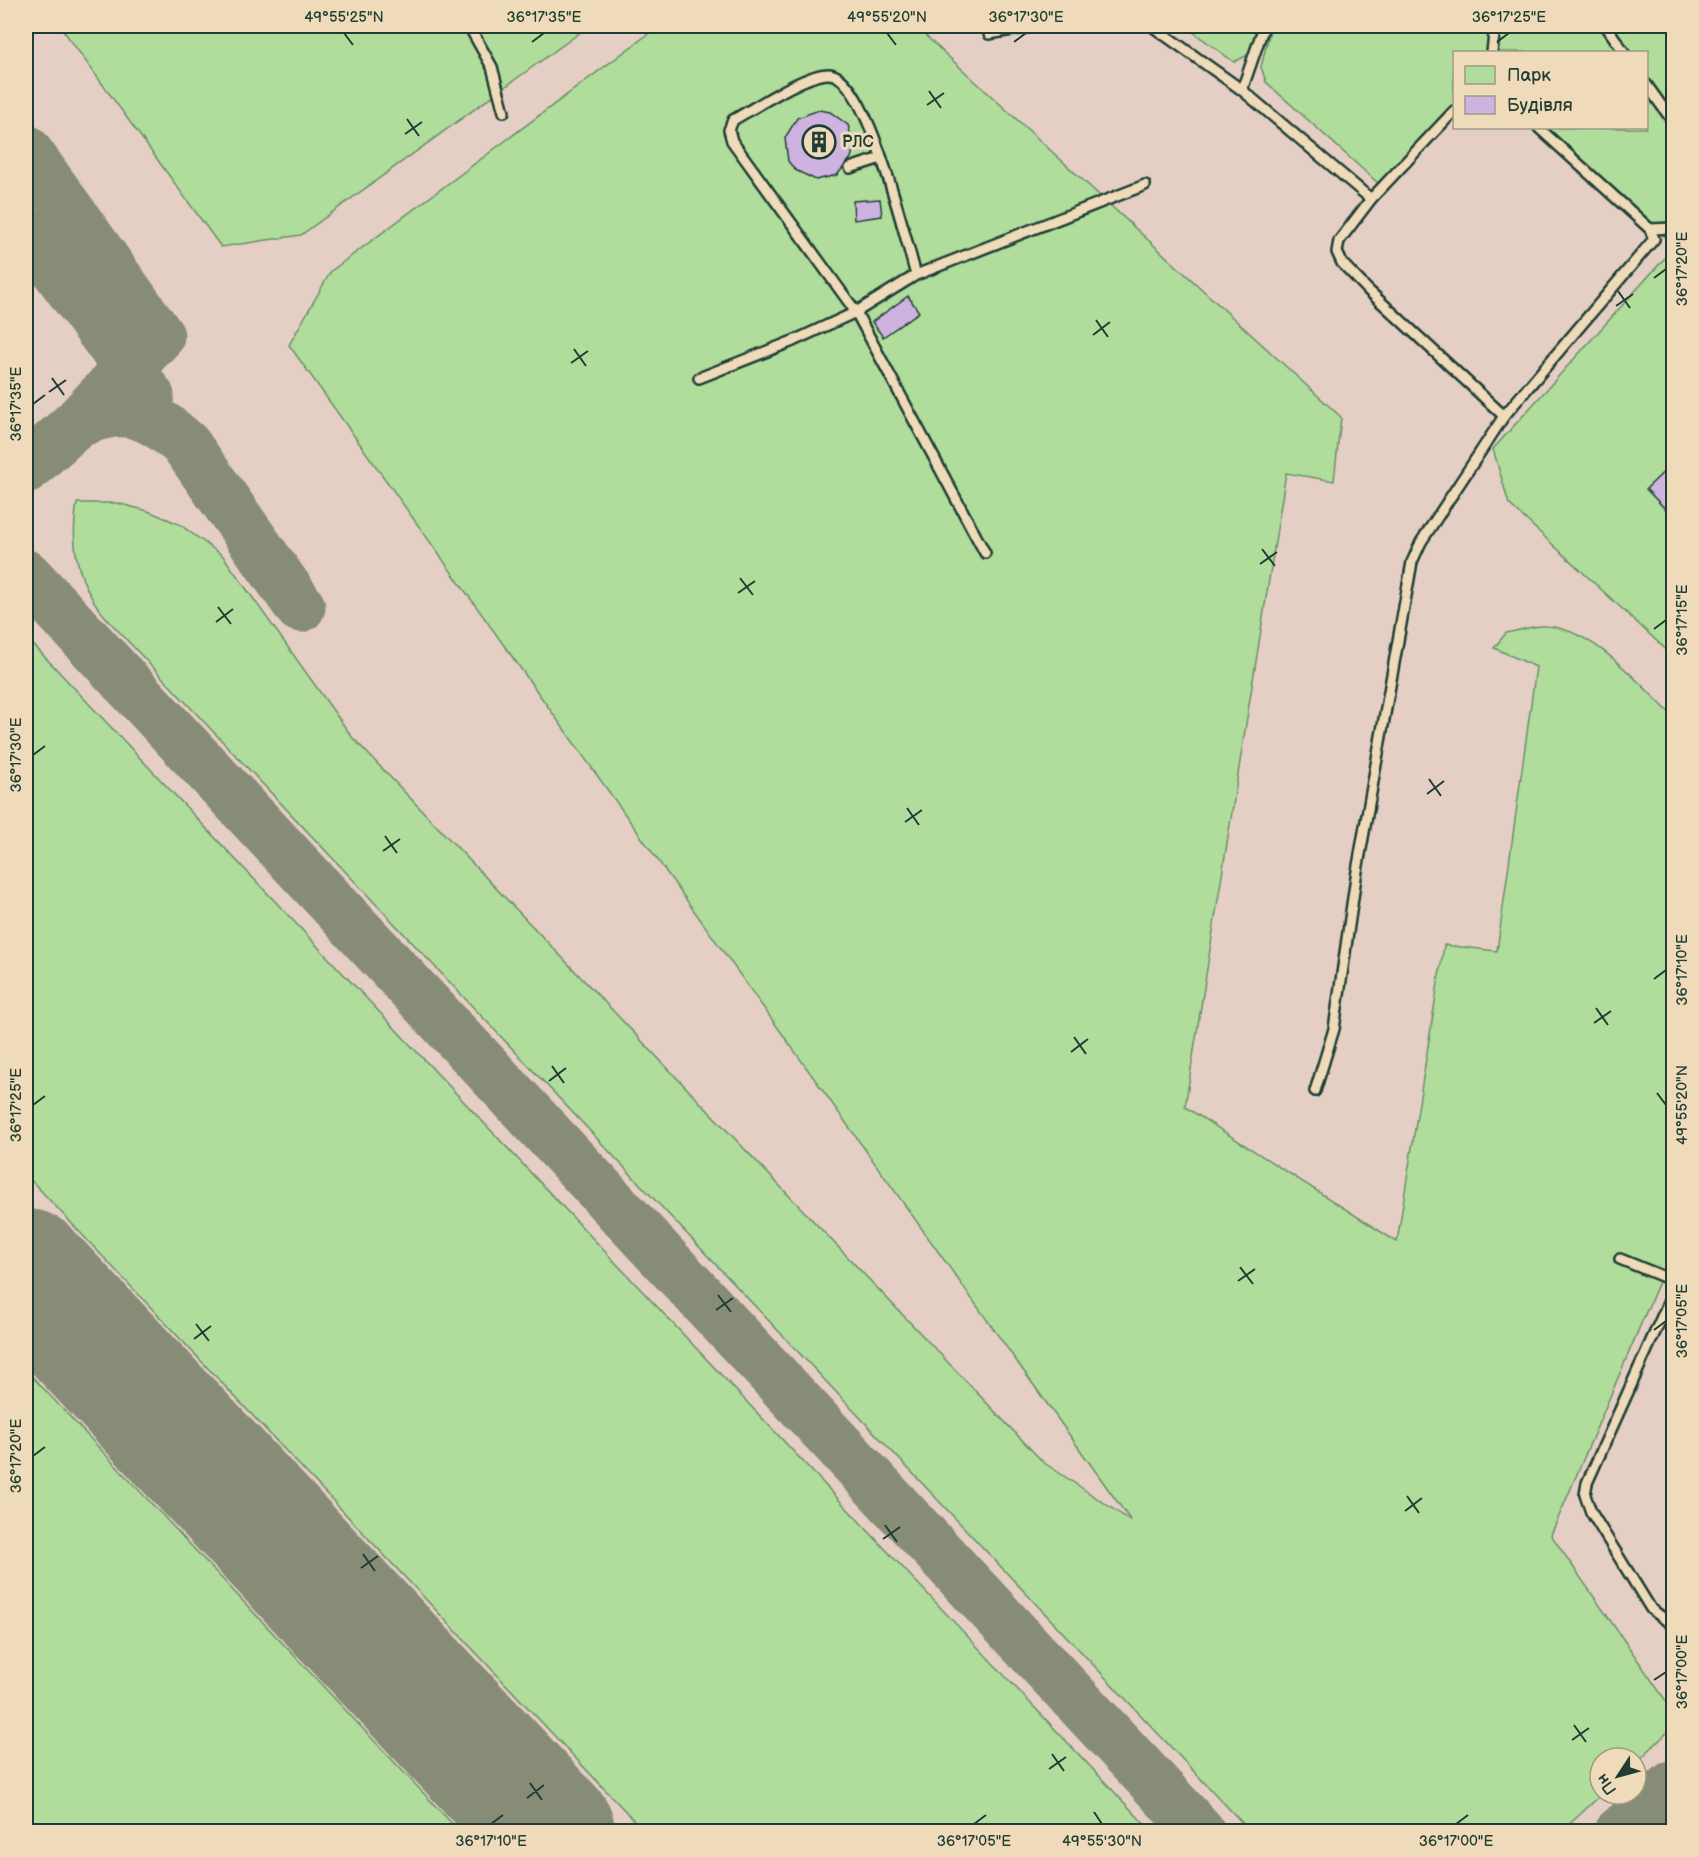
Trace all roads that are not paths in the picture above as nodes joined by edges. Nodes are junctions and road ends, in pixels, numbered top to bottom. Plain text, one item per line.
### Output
1 (469, 26) edge
2 (1037, 26) edge
3 (1152, 26) edge
4 (1264, 26) edge
5 (1495, 26) edge
6 (1606, 26) edge
7 (988, 33) dead end
8 (1492, 51) edge
9 (1623, 51) edge
10 (1648, 85) edge
11 (1242, 90) junction
12 (504, 112) dead end
13 (1453, 113) edge
14 (1674, 123) edge
15 (1540, 129) edge
16 (881, 158) junction
17 (850, 168) dead end
18 (1145, 185) dead end
19 (1371, 199) junction
20 (1674, 228) edge
21 (1650, 229) junction
22 (916, 275) junction
23 (856, 312) junction
24 (699, 378) dead end
25 (1504, 416) junction
26 (985, 553) dead end
27 (1316, 1091) dead end
28 (1620, 1259) dead end
29 (1674, 1281) edge
30 (1674, 1290) edge
31 (1674, 1626) edge

1 - 12 lane
2 - 7 lane
3 - 11 lane
4 - 11 lane
5 - 8 lane
6 - 9 lane
10 - 14 lane
11 - 19 lane
13 - 19 lane
15 - 21 lane
16 - 17 lane
16 - 22 lane
16 - 23 lane
18 - 22 lane
19 - 25 lane
20 - 21 lane
21 - 25 lane
22 - 23 lane
23 - 24 lane
23 - 26 lane
25 - 27 lane
28 - 29 lane
30 - 31 lane

